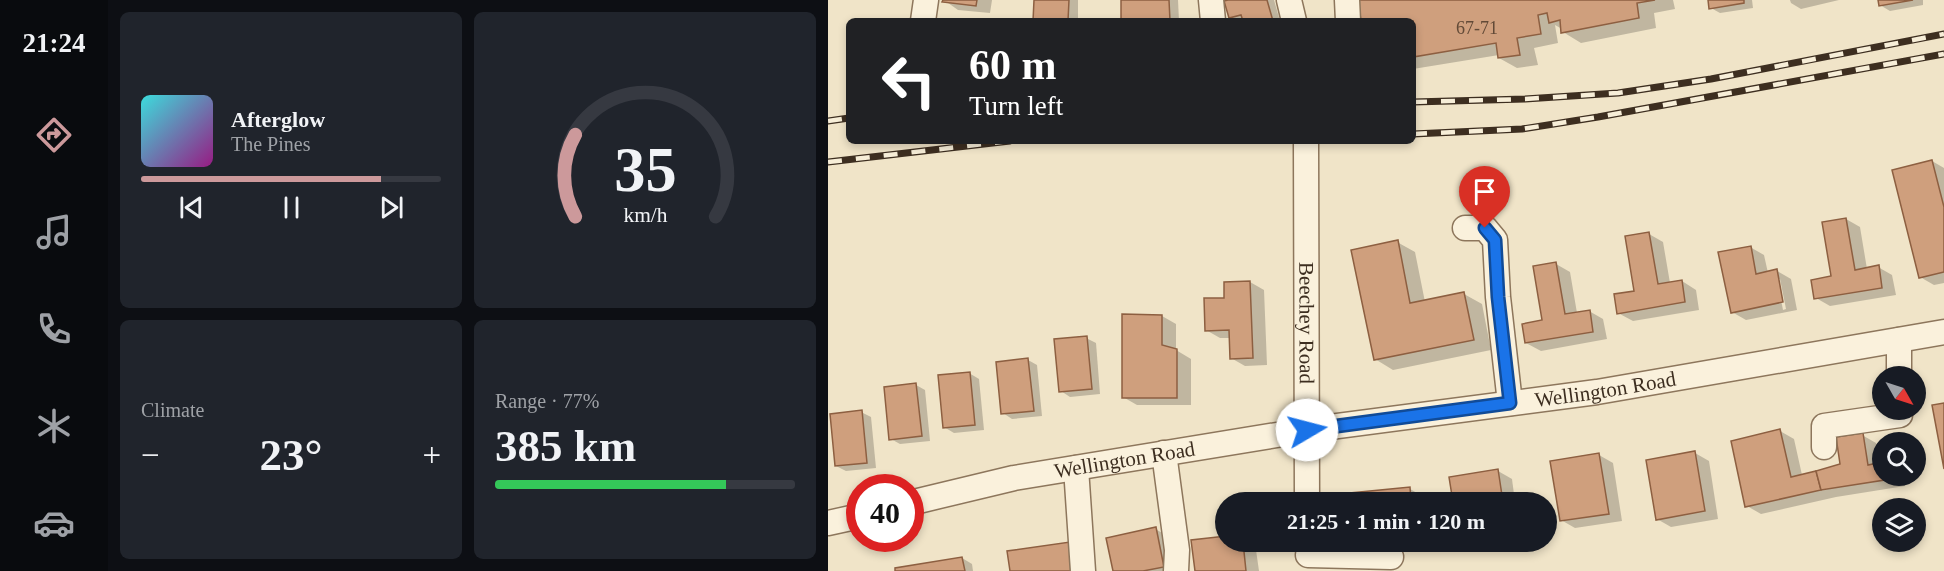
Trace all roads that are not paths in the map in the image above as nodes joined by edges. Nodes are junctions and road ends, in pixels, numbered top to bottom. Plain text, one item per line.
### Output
1 (926, 0) edge
2 (1211, 0) edge
3 (1289, 0) edge
4 (1347, 0) edge
5 (923, 18) edge
6 (1213, 18) edge
7 (1293, 18) edge
8 (1348, 18) edge
9 (1306, 144) edge
10 (1465, 228) dead end
11 (1944, 332) edge
12 (1899, 340) junction
13 (1899, 366) edge
14 (1510, 403) junction
15 (1872, 419) edge
16 (1307, 430) junction
17 (1824, 447) dead end
18 (1164, 453) junction
19 (1076, 468) junction
20 (1307, 492) edge
21 (924, 500) edge
22 (846, 519) edge
23 (828, 523) edge
24 (1308, 556) edge
25 (1391, 558) dead end
26 (1083, 571) edge
27 (1176, 571) edge

1 - 5 street
2 - 6 street
3 - 7 street
4 - 8 street
9 - 16 street, Beechey Road
10 - 14 street
11 - 12 street, Wellington Road
12 - 13 street
12 - 14 street, Wellington Road
14 - 16 street, Wellington Road
15 - 17 street
16 - 18 street, Wellington Road
16 - 20 street, Beechey Road
18 - 19 street, Wellington Road
18 - 27 street
19 - 21 street, Wellington Road
19 - 26 street
22 - 23 street
24 - 25 street

